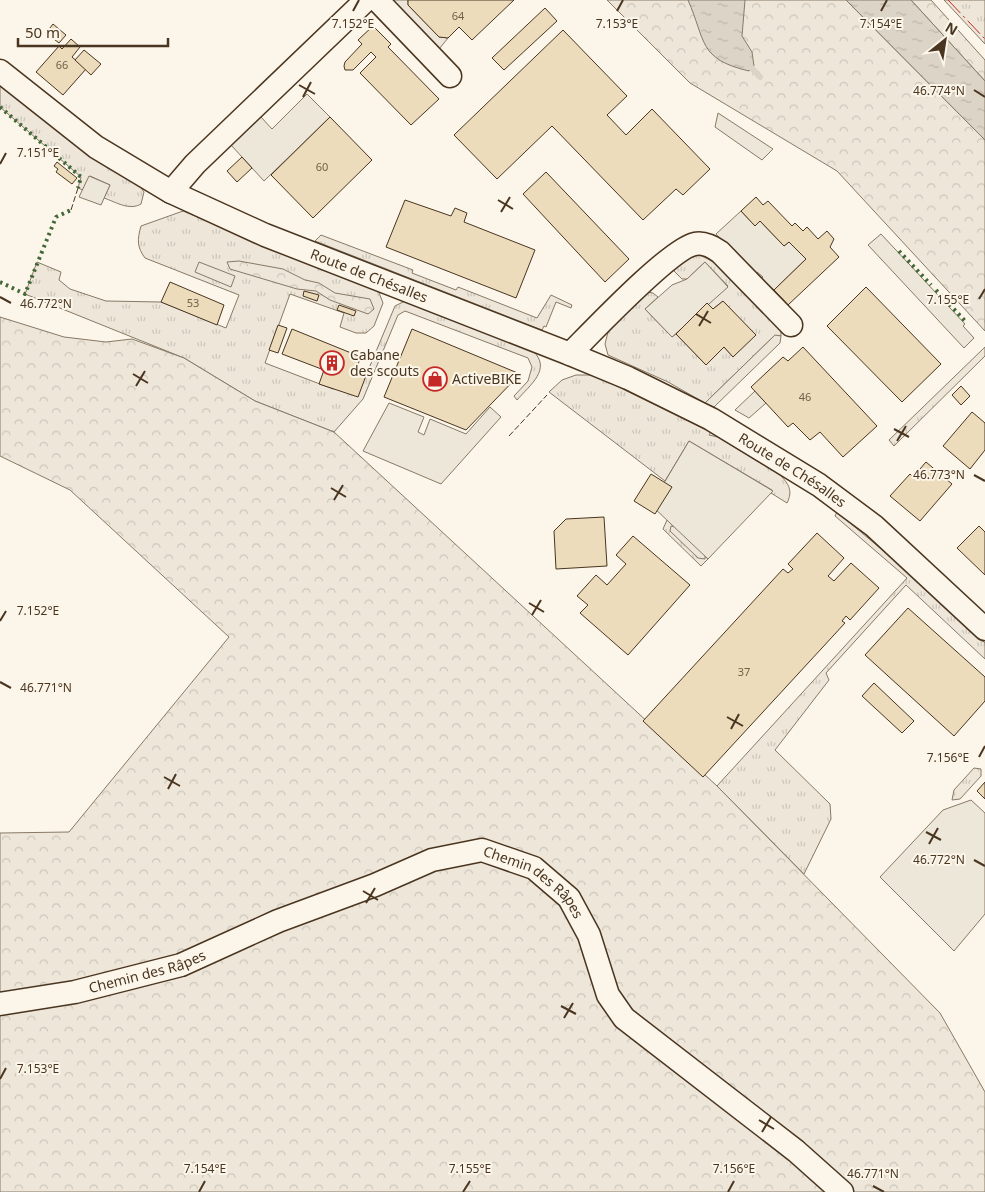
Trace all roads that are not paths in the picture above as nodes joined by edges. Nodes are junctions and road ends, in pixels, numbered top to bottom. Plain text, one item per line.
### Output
1 (366, 0) edge
2 (377, 0) edge
3 (0, 71) edge
4 (450, 76) dead end
5 (171, 192) junction
6 (791, 325) dead end
7 (570, 354) junction
8 (985, 629) edge
9 (0, 1004) edge
10 (842, 1192) edge

1 - 5 street
2 - 4 street
3 - 5 street, Route de Chésalles
5 - 7 street, Route de Chésalles
6 - 7 street
7 - 8 street, Route de Chésalles
9 - 10 street, Chemin des Râpes

